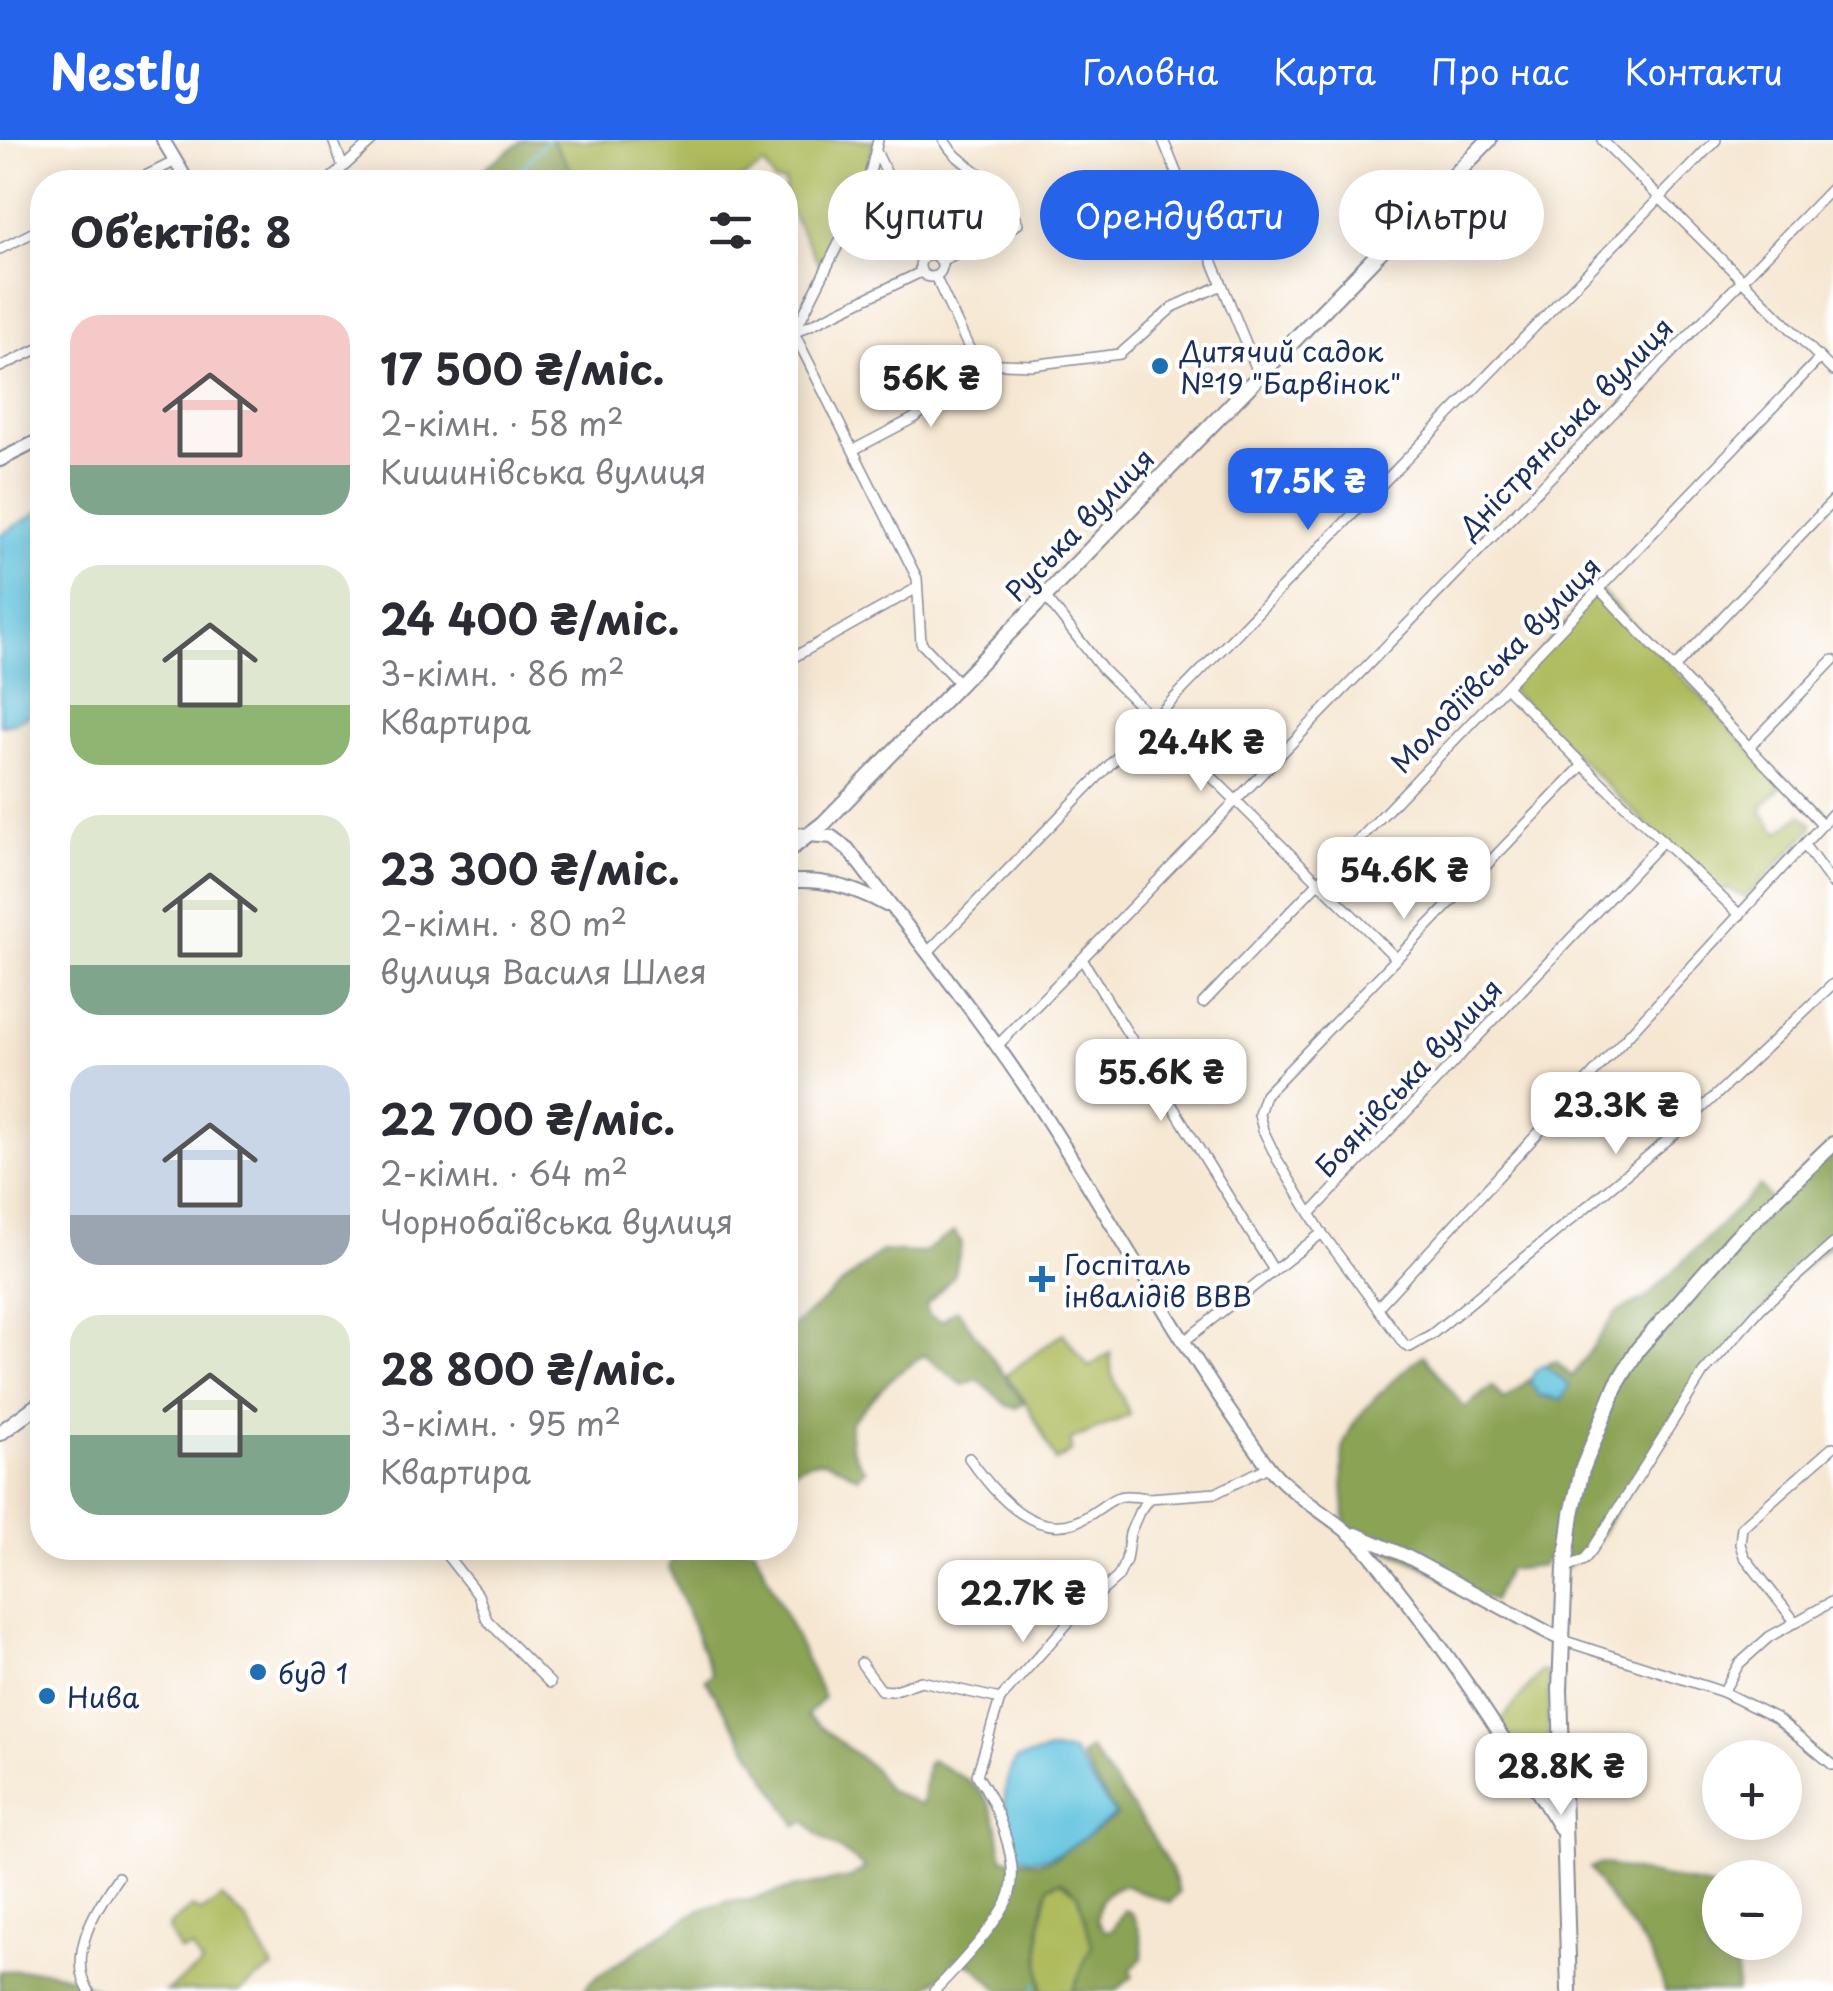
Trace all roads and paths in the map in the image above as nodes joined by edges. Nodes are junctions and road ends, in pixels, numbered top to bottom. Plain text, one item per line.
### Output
1 (163, 140) edge
2 (333, 140) edge
3 (373, 140) edge
4 (944, 140) edge
5 (1163, 140) edge
6 (1489, 140) edge
7 (1602, 140) edge
8 (1716, 140) edge
9 (877, 145) edge
10 (176, 161) junction
11 (344, 166) junction
12 (158, 170) edge
13 (181, 170) edge
14 (340, 170) edge
15 (888, 170) edge
16 (1833, 187) edge
17 (1660, 197) junction
18 (30, 234) edge
19 (0, 249) edge
20 (922, 260) edge
21 (941, 261) joint
22 (921, 272) junction
23 (935, 276) junction
24 (1741, 278) junction
25 (1220, 286) junction
26 (798, 326) edge
27 (798, 332) edge
28 (798, 342) edge
29 (30, 353) edge
30 (1820, 358) junction
31 (976, 363) junction
32 (0, 367) edge
33 (1833, 371) edge
34 (1259, 375) junction
35 (30, 445) edge
36 (852, 450) junction
37 (0, 460) edge
38 (1833, 502) edge
39 (917, 588) junction
40 (1599, 589) junction
41 (1044, 595) junction
42 (798, 655) edge
43 (1833, 660) edge
44 (1676, 667) junction
45 (958, 682) junction
46 (1506, 687) junction
47 (1154, 720) junction
48 (1749, 748) junction
49 (1583, 766) junction
50 (1235, 800) junction
51 (1833, 813) edge
52 (1822, 824) junction
53 (798, 835) edge
54 (807, 837) junction
55 (1663, 841) junction
56 (798, 844) edge
57 (1805, 846) junction
58 (1318, 880) junction
59 (798, 881) edge
60 (1833, 884) edge
61 (893, 908) junction
62 (1740, 915) junction
63 (928, 954) junction
64 (1396, 958) junction
65 (1082, 960) junction
66 (1833, 984) edge
67 (1203, 1003) dead end
68 (997, 1046) junction
69 (1833, 1144) edge
70 (1311, 1213) junction
71 (1322, 1233) junction
72 (1833, 1244) edge
73 (1273, 1269) junction
74 (1378, 1307) junction
75 (1183, 1342) junction
76 (30, 1411) edge
77 (0, 1433) edge
78 (1833, 1447) edge
79 (969, 1458) dead end
80 (1268, 1467) junction
81 (1149, 1498) junction
82 (1346, 1529) junction
83 (450, 1560) edge
84 (1565, 1568) junction
85 (1833, 1601) edge
86 (1796, 1624) junction
87 (1562, 1640) junction
88 (861, 1663) dead end
89 (550, 1683) dead end
90 (1723, 1692) junction
91 (1000, 1699) junction
92 (1833, 1765) edge
93 (1562, 1788) junction
94 (1542, 1798) junction
95 (1563, 1833) junction
96 (118, 1877) dead end
97 (89, 1991) edge
98 (934, 1991) edge
99 (1570, 1991) edge

1 - 10 main road
2 - 11 street
3 - 11 street
4 - 21 street
5 - 25 street
6 - 34 main road, Руська вулиця
7 - 17 street
8 - 17 street
9 - 15 street
9 - 26 street
10 - 12 street
10 - 13 main road
11 - 14 street
16 - 24 street, Дністрянська вулиця
17 - 24 street
17 - 47 street
18 - 19 street
20 - 22 street
21 - 23 street
22 - 23 street
22 - 27 street
23 - 31 street
24 - 30 street
24 - 50 street, Дністрянська вулиця
25 - 31 street
25 - 34 street
28 - 36 street
29 - 32 street
30 - 33 street
30 - 40 street, Молодіївська вулиця
31 - 36 street
34 - 41 main road, Руська вулиця
35 - 37 main road
36 - 39 street
38 - 44 street
39 - 42 street
39 - 45 street
40 - 44 street
40 - 46 street, Молодіївська вулиця
41 - 45 main road, Руська вулиця
41 - 47 street
43 - 48 street
44 - 48 street
45 - 54 main road, Руська вулиця
46 - 49 street
46 - 58 street, Молодіївська вулиця
47 - 50 street
47 - 63 street
48 - 52 street
49 - 55 street
49 - 64 street
50 - 58 street
50 - 65 street, Дністрянська вулиця
51 - 52 street
52 - 57 street
53 - 54 main road
54 - 56 main road, Руська вулиця
54 - 61 main road
55 - 62 street
55 - 70 street, Боянівська вулиця
57 - 60 street
57 - 62 street
58 - 64 street
58 - 67 street, Молодіївська вулиця
59 - 61 main road
61 - 63 main road
62 - 74 street
63 - 68 main road
64 - 70 street
65 - 68 street, Дністрянська вулиця
65 - 73 street
66 - 74 street
68 - 75 main road
69 - 84 main road
70 - 71 street
71 - 73 street
71 - 74 street
72 - 84 street
73 - 75 street
75 - 80 main road
76 - 77 main road
78 - 86 street
79 - 81 street
80 - 81 street
80 - 82 main road
81 - 91 street
82 - 87 main road
82 - 94 main road
83 - 89 street
84 - 87 main road
85 - 86 street
86 - 90 street
87 - 90 street
87 - 93 main road
88 - 91 street
90 - 92 street
91 - 98 street
93 - 94 main road
93 - 95 main road
94 - 95 main road
95 - 99 main road
96 - 97 street

